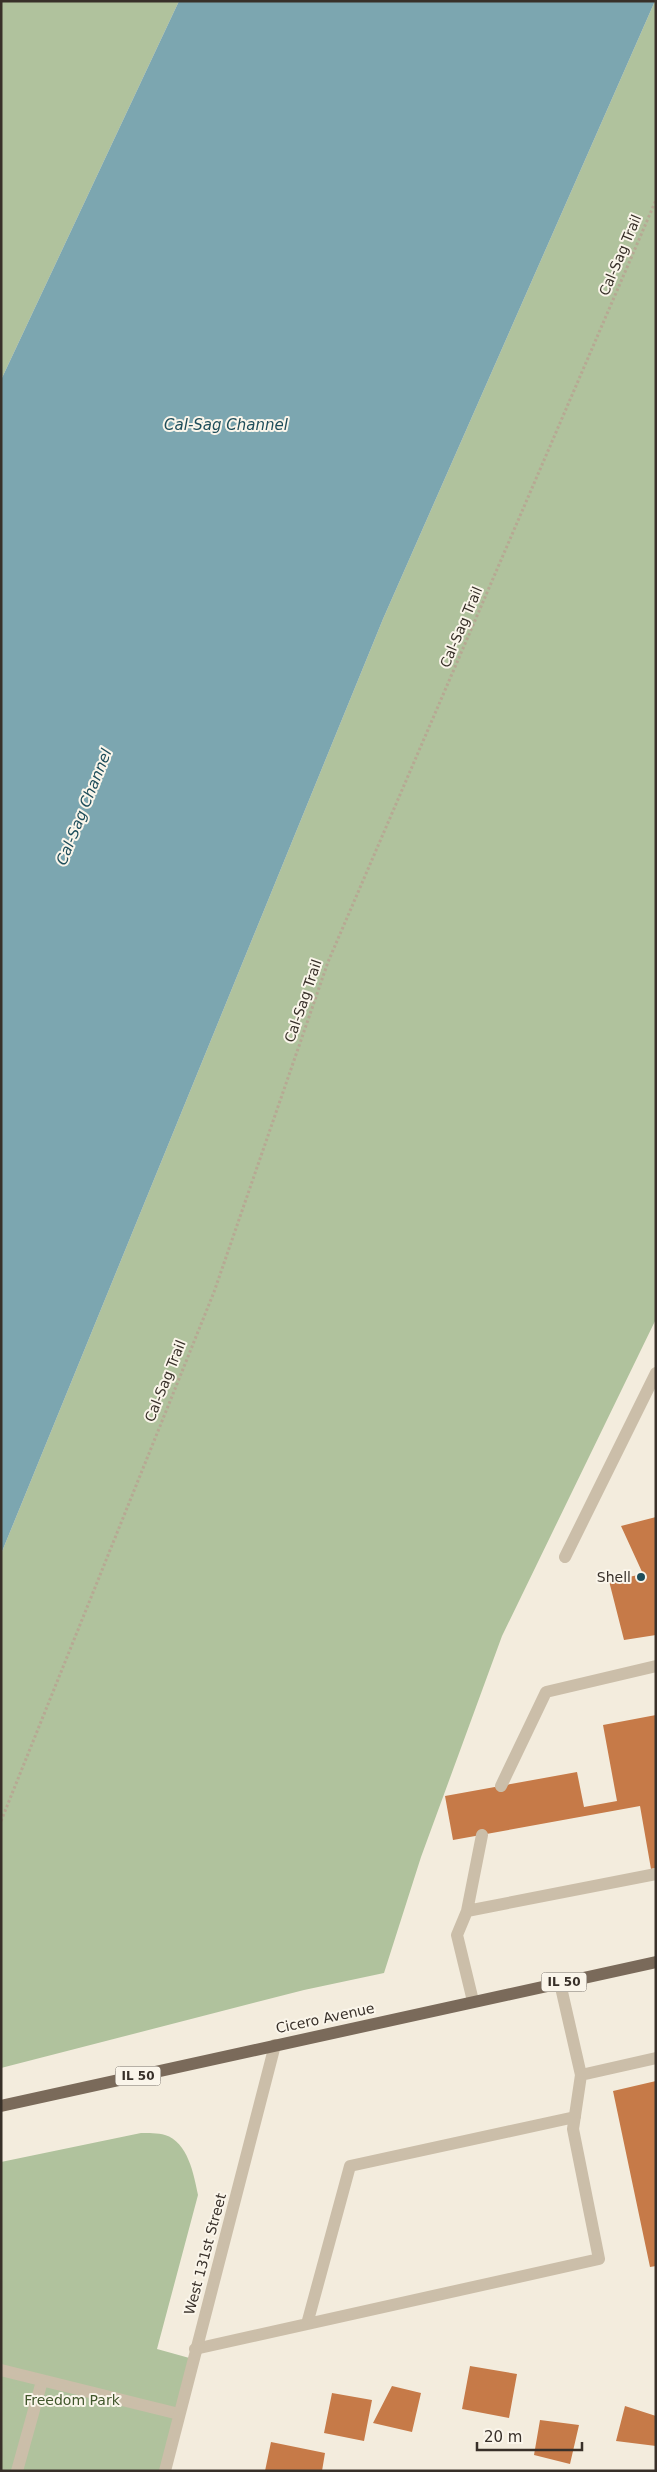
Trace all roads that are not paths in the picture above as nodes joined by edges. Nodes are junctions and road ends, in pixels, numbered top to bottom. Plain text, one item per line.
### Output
1 (656, 1373) edge
2 (565, 1557) dead end
3 (656, 1666) edge
4 (501, 1786) dead end
5 (482, 1835) dead end
6 (656, 1874) edge
7 (467, 1911) junction
8 (656, 1962) edge
9 (560, 1983) junction
10 (473, 2002) junction
11 (275, 2045) junction
12 (656, 2058) edge
13 (581, 2075) junction
14 (1, 2106) edge
15 (575, 2117) junction
16 (307, 2324) junction
17 (195, 2350) junction
18 (1, 2370) edge
19 (42, 2381) junction
20 (179, 2414) junction
21 (17, 2471) edge
22 (165, 2471) edge

1 - 2 street
3 - 4 street
5 - 7 street
6 - 7 street
7 - 10 street
8 - 9 main road, Cicero Avenue / IL 50
9 - 10 main road, Cicero Avenue / IL 50
9 - 13 street
10 - 11 main road, Cicero Avenue / IL 50
11 - 14 main road, Cicero Avenue / IL 50
11 - 17 street, West 131st Street
12 - 13 street
13 - 15 street
15 - 16 street
15 - 16 street
16 - 17 street
17 - 20 street, West 131st Street
18 - 19 street
19 - 20 street
19 - 21 street
20 - 22 street, West 131st Street

